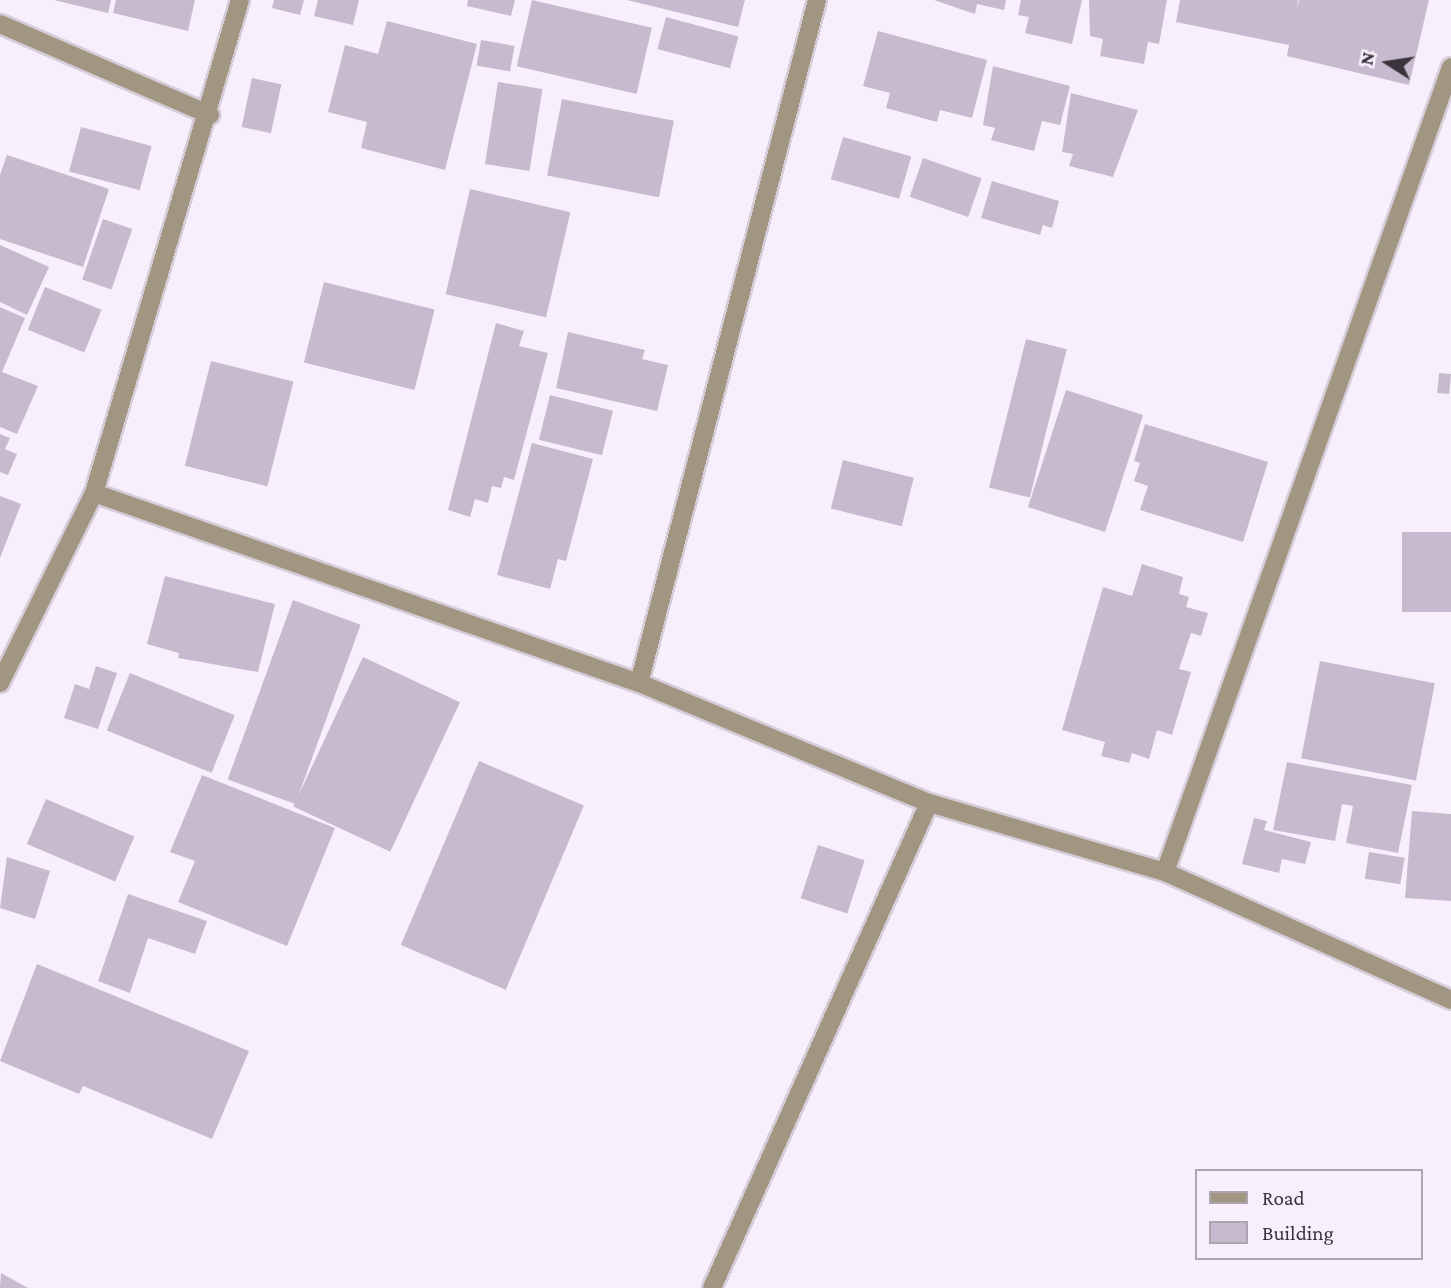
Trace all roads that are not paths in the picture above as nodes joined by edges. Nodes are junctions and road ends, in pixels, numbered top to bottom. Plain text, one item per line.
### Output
1 (240, 0) edge
2 (817, 0) edge
3 (0, 24) edge
4 (1451, 67) edge
5 (210, 115) junction
6 (94, 494) junction
7 (0, 683) edge
8 (639, 683) junction
9 (929, 803) junction
10 (1164, 872) junction
11 (1451, 1000) edge
12 (712, 1288) edge

1 - 5 street
2 - 8 street
3 - 5 street
4 - 10 street
5 - 6 street
6 - 7 street
6 - 8 street
8 - 9 street
9 - 10 street
9 - 12 street
10 - 11 street

